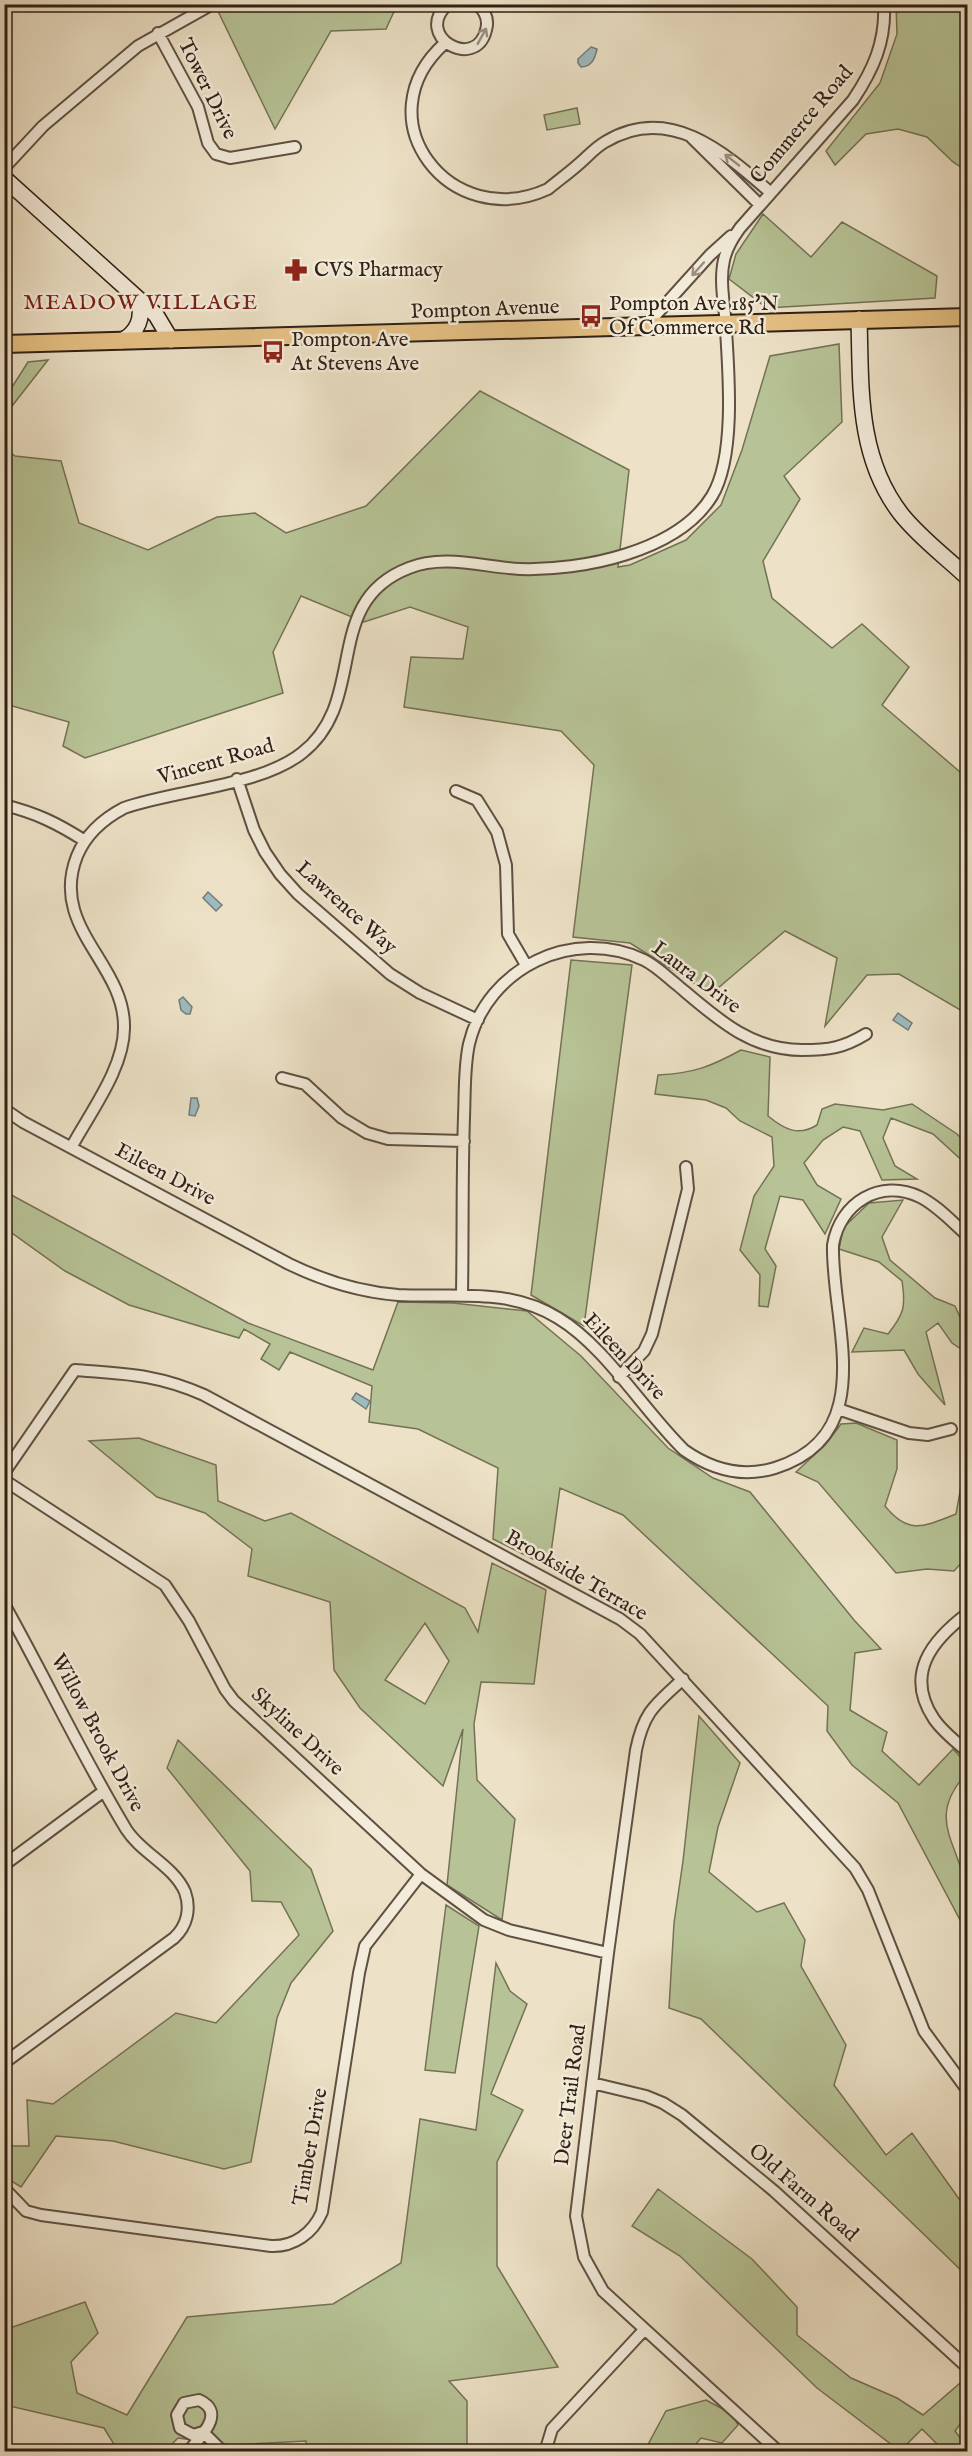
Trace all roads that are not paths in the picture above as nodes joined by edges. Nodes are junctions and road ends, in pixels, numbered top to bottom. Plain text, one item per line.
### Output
1 (448, 4) edge
2 (477, 4) edge
3 (884, 4) edge
4 (211, 5) edge
5 (158, 33) junction
6 (445, 43) junction
7 (689, 135) junction
8 (295, 147) dead end
9 (4, 168) edge
10 (4, 178) edge
11 (771, 193) junction
12 (760, 205) junction
13 (740, 228) junction
14 (138, 299) junction
15 (968, 317) edge
16 (859, 319) junction
17 (725, 324) junction
18 (645, 327) junction
19 (171, 340) junction
20 (121, 341) junction
21 (4, 344) edge
22 (968, 578) edge
23 (237, 780) junction
24 (456, 791) dead end
25 (4, 805) edge
26 (85, 841) junction
27 (526, 965) junction
28 (477, 1020) junction
29 (866, 1034) dead end
30 (282, 1078) dead end
31 (4, 1109) edge
32 (464, 1141) junction
33 (72, 1146) junction
34 (686, 1167) dead end
35 (968, 1236) edge
36 (462, 1294) junction
37 (619, 1377) junction
38 (838, 1409) junction
39 (951, 1429) dead end
40 (4, 1473) edge
41 (4, 1480) edge
42 (4, 1604) edge
43 (968, 1612) edge
44 (683, 1679) junction
45 (968, 1752) edge
46 (104, 1791) junction
47 (4, 1865) edge
48 (421, 1874) junction
49 (608, 1953) junction
50 (4, 2063) edge
51 (592, 2083) junction
52 (968, 2091) edge
53 (4, 2188) edge
54 (644, 2330) junction
55 (968, 2368) edge
56 (188, 2451) edge
57 (224, 2451) edge
58 (545, 2451) edge
59 (779, 2451) edge

1 - 6 street
6 -> 2 street
3 - 11 street, Commerce Road
4 - 5 street
5 - 8 street, Tower Drive
5 - 9 street
6 - 7 street
11 -> 7 street
7 - 12 street
10 - 14 main road
11 - 12 street, Commerce Road
12 - 13 street, Commerce Road
13 - 17 street, Commerce Road
13 -> 18 street, Commerce Road
14 - 19 main road
14 - 20 main road
15 - 16 main road, Pompton Avenue
16 - 17 main road, Pompton Avenue
16 - 22 main road
17 - 18 main road, Pompton Avenue
17 - 23 street, Vincent Road
18 - 19 main road, Pompton Avenue
19 - 20 main road, Pompton Avenue
20 - 21 main road, Pompton Avenue
23 - 26 street, Vincent Road
23 - 28 street, Lawrence Way
24 - 27 street
25 - 26 street
26 - 33 street, Vincent Road
27 - 28 street, Laura Drive
27 - 29 street, Laura Drive
28 - 32 street, Laura Drive
30 - 32 street
31 - 33 street, Eileen Drive
32 - 36 street, Laura Drive
33 - 36 street, Eileen Drive
34 - 37 street
35 - 38 street, Eileen Drive
36 - 37 street, Eileen Drive
37 - 38 street, Eileen Drive
38 - 39 street
40 - 44 street, Brookside Terrace
41 - 48 street, Skyline Drive
42 - 46 street, Willow Brook Drive
43 - 45 street
44 - 49 street, Deer Trail Road
44 - 52 street, Brookside Terrace
46 - 47 street
46 - 50 street, Willow Brook Drive
48 - 49 street, Skyline Drive
48 - 53 street, Timber Drive
49 - 51 street, Deer Trail Road
51 - 54 street, Deer Trail Road
51 - 55 street, Old Farm Road
54 - 58 street
54 - 59 street, Deer Trail Road
56 - 57 street

